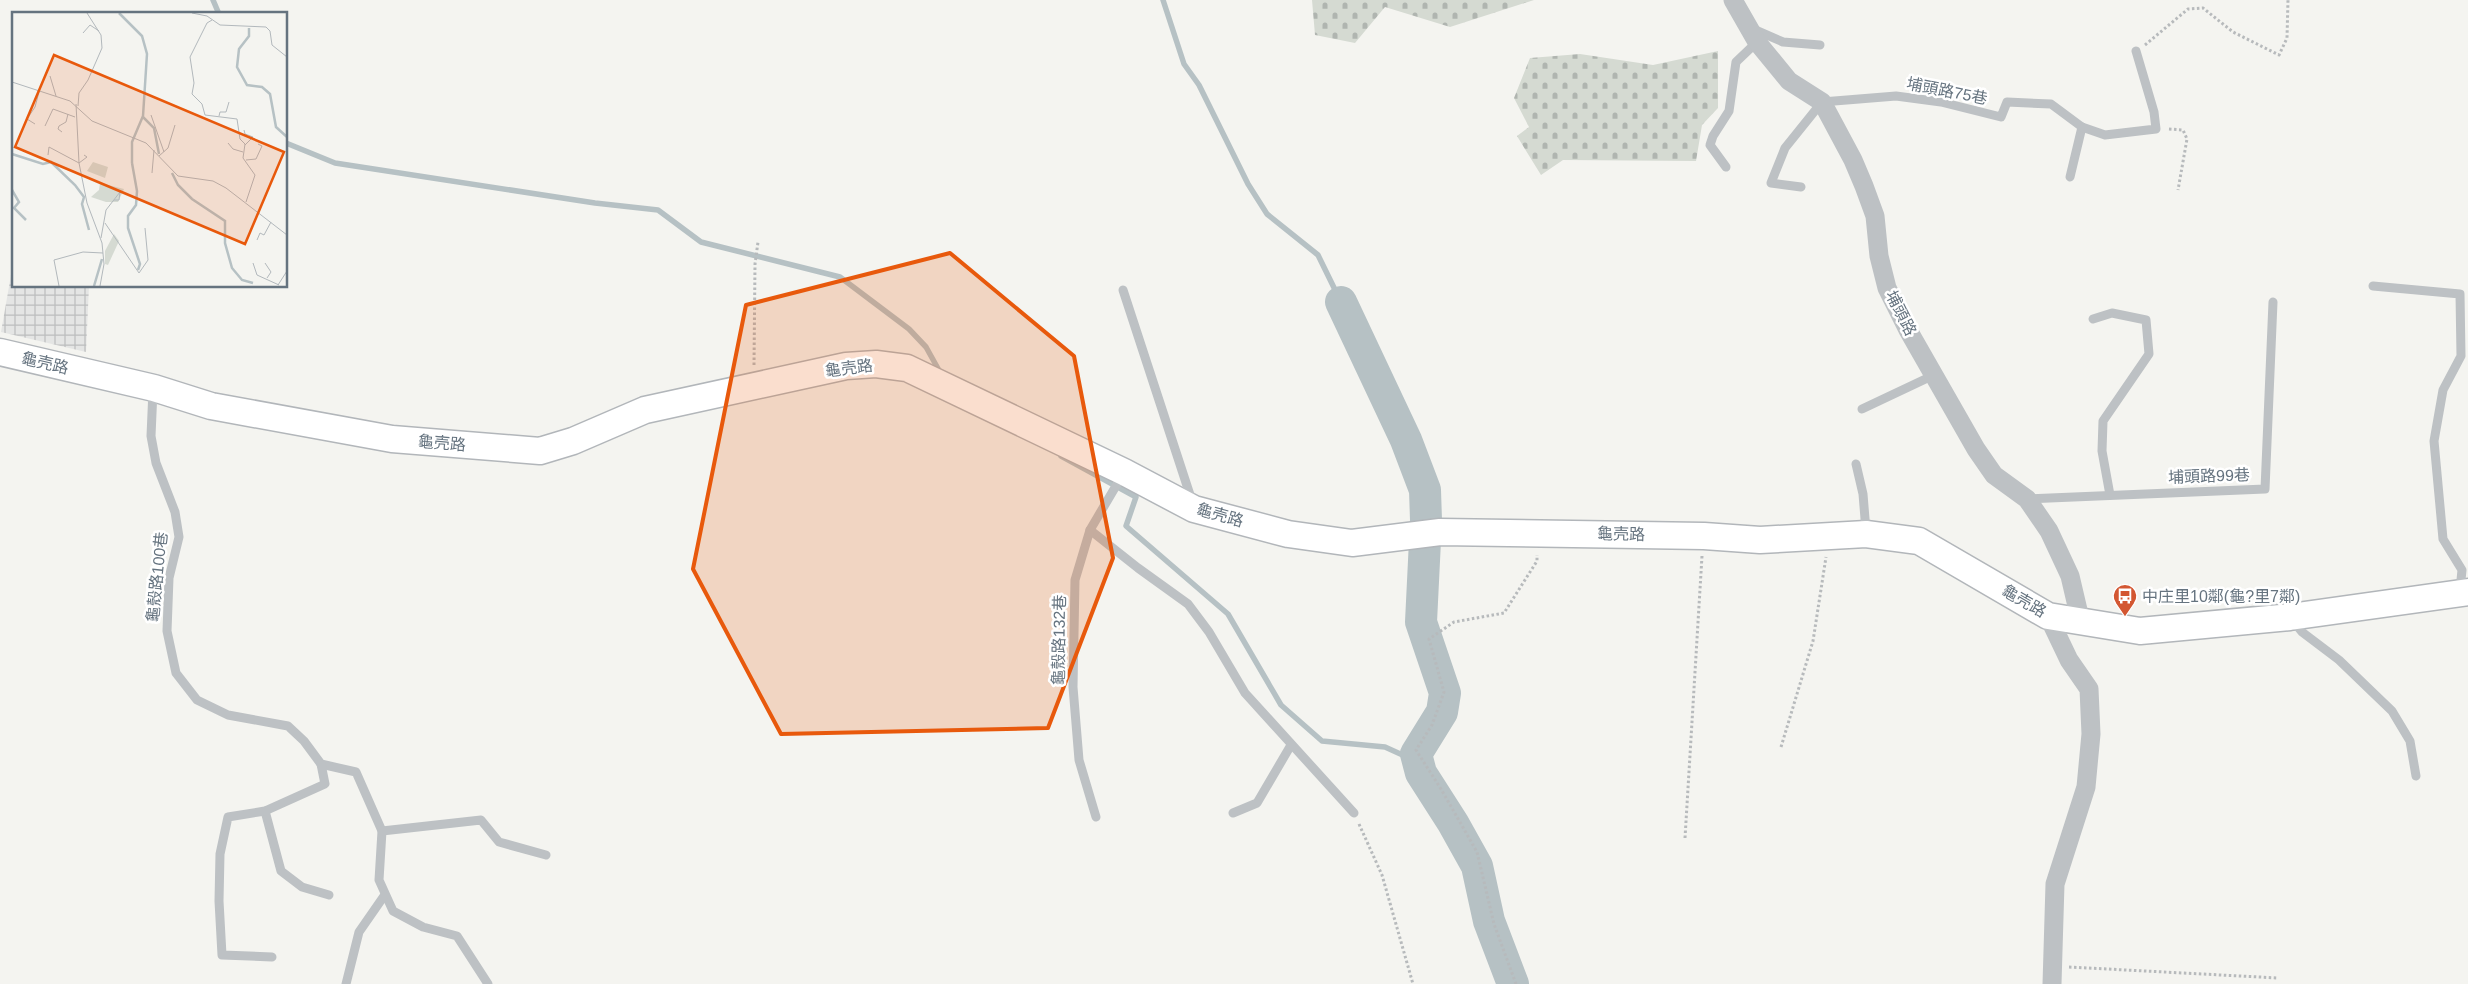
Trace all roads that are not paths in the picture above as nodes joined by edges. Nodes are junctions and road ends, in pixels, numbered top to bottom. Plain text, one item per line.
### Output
1 (1732, 0) edge
2 (1753, 34) junction
3 (1820, 45) dead end
4 (2136, 51) road end
5 (1822, 102) junction
6 (2082, 127) junction
7 (1726, 167) dead end
8 (2070, 177) dead end
9 (1801, 187) dead end
10 (2373, 286) dead end
11 (1123, 290) dead end
12 (2273, 302) dead end
13 (2093, 319) dead end
14 (0, 352) edge
15 (1935, 374) junction
16 (154, 388) junction
17 (1862, 409) dead end
18 (1856, 464) dead end
19 (1124, 472) junction
20 (2110, 495) junction
21 (2028, 498) junction
22 (1194, 509) junction
23 (1090, 530) junction
24 (1866, 534) junction
25 (2464, 592) edge
26 (2048, 616) junction
27 (2290, 617) junction
28 (2081, 623) junction
29 (1290, 745) junction
30 (321, 764) junction
31 (2416, 776) dead end
32 (265, 811) junction
33 (1354, 813) road end
34 (1233, 814) dead end
35 (1096, 817) dead end
36 (382, 830) junction
37 (546, 855) dead end
38 (329, 896) dead end
39 (384, 896) junction
40 (272, 957) dead end
41 (2052, 975) edge
42 (346, 984) edge
43 (488, 984) edge

1 - 2 street, 埔頭路
2 - 3 lane
2 - 5 street, 埔頭路
2 - 7 lane
4 - 6 lane, 埔頭路75巷
5 - 6 lane, 埔頭路75巷
5 - 9 lane
5 - 15 street, 埔頭路
6 - 8 lane
10 - 25 lane
11 - 22 lane
12 - 20 lane, 埔頭路99巷
13 - 20 lane
14 - 16 street, 龜壳路
15 - 17 lane
15 - 21 street, 埔頭路
16 - 19 street, 龜壳路
16 - 30 lane, 龜殼路100巷
18 - 24 lane
19 - 22 street, 龜壳路
19 - 23 lane, 龜殼路132巷
20 - 21 lane, 埔頭路99巷
21 - 28 street, 埔頭路
22 - 24 street, 龜壳路
23 - 29 lane
23 - 35 lane, 龜殼路132巷
24 - 26 street, 龜壳路
25 - 27 street, 龜壳路
26 - 28 street, 龜壳路
26 - 41 street
27 - 28 street, 龜壳路
27 - 31 lane
29 - 33 lane
29 - 34 lane
30 - 32 lane
30 - 36 lane
32 - 38 lane
32 - 40 lane
36 - 37 lane
36 - 39 lane
39 - 42 lane
39 - 43 lane

